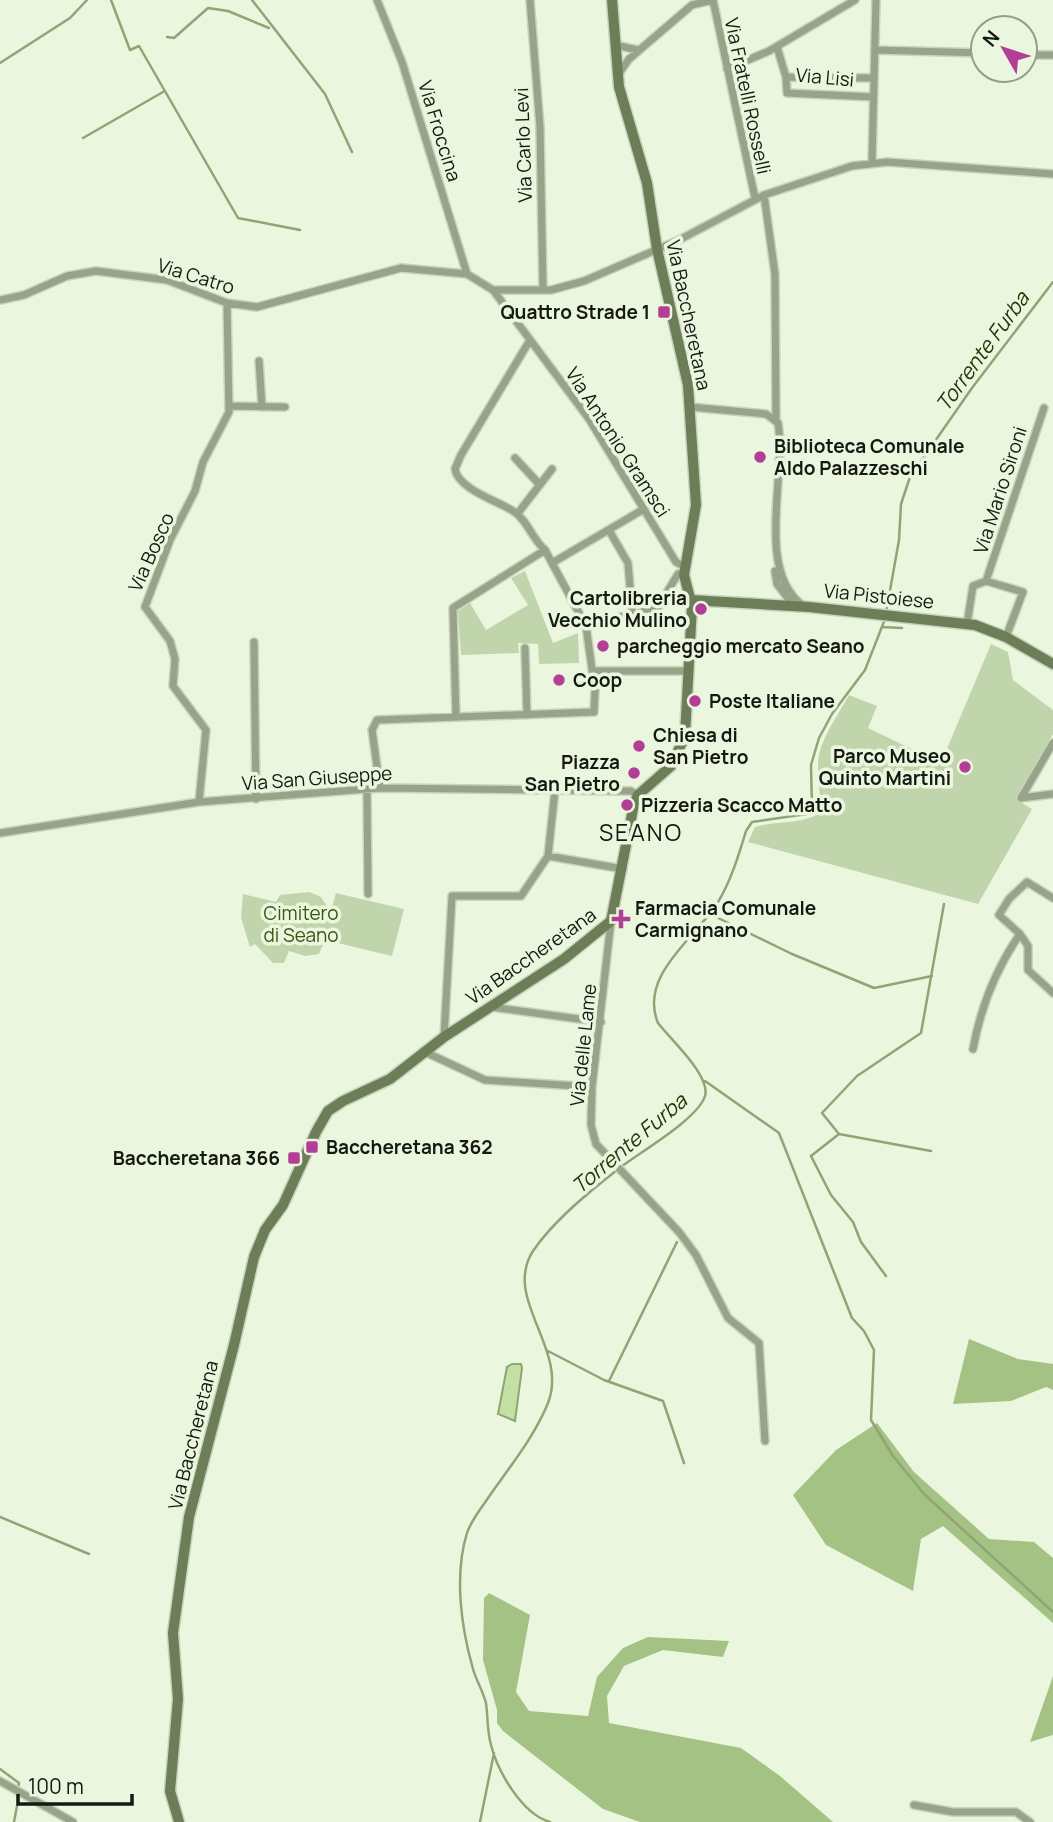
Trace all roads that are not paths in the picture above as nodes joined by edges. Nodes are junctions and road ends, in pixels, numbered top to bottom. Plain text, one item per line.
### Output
1 (377, 0) edge
2 (530, 0) edge
3 (612, 0) edge
4 (713, 0) edge
5 (855, 0) edge
6 (876, 0) edge
7 (615, 45) junction
8 (777, 47) junction
9 (638, 50) junction
10 (875, 50) junction
11 (969, 53) edge
12 (727, 69) junction
13 (618, 76) junction
14 (786, 77) junction
15 (873, 78) junction
16 (873, 97) junction
17 (872, 162) junction
18 (1053, 174) edge
19 (764, 195) junction
20 (755, 198) junction
21 (656, 249) junction
22 (467, 274) junction
23 (493, 290) junction
24 (542, 290) junction
25 (0, 300) edge
26 (227, 303) junction
27 (530, 340) junction
28 (259, 361) dead end
29 (230, 406) junction
30 (262, 407) junction
31 (285, 407) dead end
32 (690, 407) junction
33 (1044, 408) dead end
34 (774, 418) junction
35 (515, 458) dead end
36 (552, 469) dead end
37 (540, 485) junction
38 (644, 509) junction
39 (518, 513) junction
40 (610, 532) junction
41 (545, 550) junction
42 (777, 560) junction
43 (552, 563) junction
44 (684, 570) junction
45 (986, 581) junction
46 (777, 584) junction
47 (691, 600) junction
48 (774, 604) junction
49 (798, 606) junction
50 (631, 612) junction
51 (967, 624) junction
52 (586, 626) junction
53 (1006, 637) junction
54 (254, 642) dead end
55 (526, 648) dead end
56 (1053, 664) edge
57 (593, 671) junction
58 (686, 671) junction
59 (527, 716) junction
60 (456, 717) junction
61 (1053, 743) edge
62 (380, 788) junction
63 (367, 790) junction
64 (555, 790) junction
65 (636, 794) junction
66 (1053, 794) edge
67 (256, 799) junction
68 (199, 802) junction
69 (0, 833) edge
70 (548, 856) junction
71 (623, 869) junction
72 (368, 894) dead end
73 (1053, 898) edge
74 (611, 921) junction
75 (1020, 934) junction
76 (1053, 993) edge
77 (491, 1007) junction
78 (601, 1022) junction
79 (444, 1037) junction
80 (973, 1049) dead end
81 (425, 1052) junction
82 (592, 1087) junction
83 (765, 1441) dead end
84 (0, 1781) edge
85 (914, 1805) dead end
86 (73, 1822) edge
87 (179, 1822) edge
88 (1030, 1822) edge

1 - 22 street, Via Froccina
2 - 24 street, Via Carlo Levi
3 - 7 street, Via Baccheretana
4 - 9 street
4 - 12 street, Via Fratelli Rosselli
5 - 8 street
6 - 10 street
7 - 9 street
7 - 13 street, Via Baccheretana
8 - 12 street
8 - 14 street, Via Lisi
9 - 13 street
10 - 11 street
10 - 15 street
12 - 20 street, Via Fratelli Rosselli
13 - 21 street, Via Baccheretana
14 - 15 street, Via Lisi
14 - 16 street, Via Lisi
15 - 16 street
16 - 17 street
17 - 18 street
17 - 19 street
19 - 20 street
19 - 34 street
20 - 21 street
21 - 24 street
21 - 32 street, Via Baccheretana
22 - 23 street, Via Antonio Gramsci
22 - 26 street, Via Catro
23 - 24 street
23 - 27 street, Via Antonio Gramsci
25 - 26 street, Via Catro
26 - 29 street, Via Bosco
27 - 38 street, Via Antonio Gramsci
27 - 39 street
28 - 30 street
29 - 30 street
29 - 68 street, Via Bosco
30 - 31 street
32 - 34 street
32 - 44 street, Via Baccheretana
33 - 45 street, Via Mario Sironi
34 - 42 street
35 - 37 street
36 - 37 street
37 - 39 street
38 - 40 street
38 - 44 street, Via Antonio Gramsci
39 - 41 street
40 - 43 street
40 - 50 street
41 - 43 street
41 - 60 street
42 - 46 street
42 - 49 street
43 - 52 street
44 - 47 street, Via Baccheretana
44 - 50 street
45 - 51 street, Via Mario Sironi
45 - 53 street, Via Mario Sironi
46 - 48 street
46 - 49 street
47 - 48 street, Via Pistoiese
47 - 58 street, Via Baccheretana
48 - 49 street, Via Pistoiese
49 - 51 street, Via Pistoiese
50 - 52 street
51 - 53 street, Via Pistoiese
52 - 57 street
53 - 56 street, Via Pistoiese
54 - 67 street
55 - 59 street
57 - 58 street
57 - 59 street
58 - 65 street, Via Baccheretana
59 - 60 street
60 - 62 street
61 - 66 street
62 - 63 street, Via San Giuseppe
62 - 64 street, Via San Giuseppe
63 - 67 street, Via San Giuseppe
63 - 72 street
64 - 65 street, Via San Giuseppe
64 - 70 street
65 - 71 street, Via Baccheretana
67 - 68 street, Via San Giuseppe
68 - 69 street, Via San Giuseppe
70 - 71 street
70 - 79 street
71 - 74 street, Via Baccheretana
73 - 75 street
74 - 77 street, Via Baccheretana
74 - 78 street, Via delle Lame
75 - 76 street
75 - 80 street
77 - 78 street
77 - 79 street, Via Baccheretana
78 - 82 street, Via delle Lame
79 - 81 street, Via Baccheretana
81 - 82 street
81 - 87 street, Via Baccheretana
82 - 83 street, Via delle Lame
84 - 86 street
85 - 88 street

